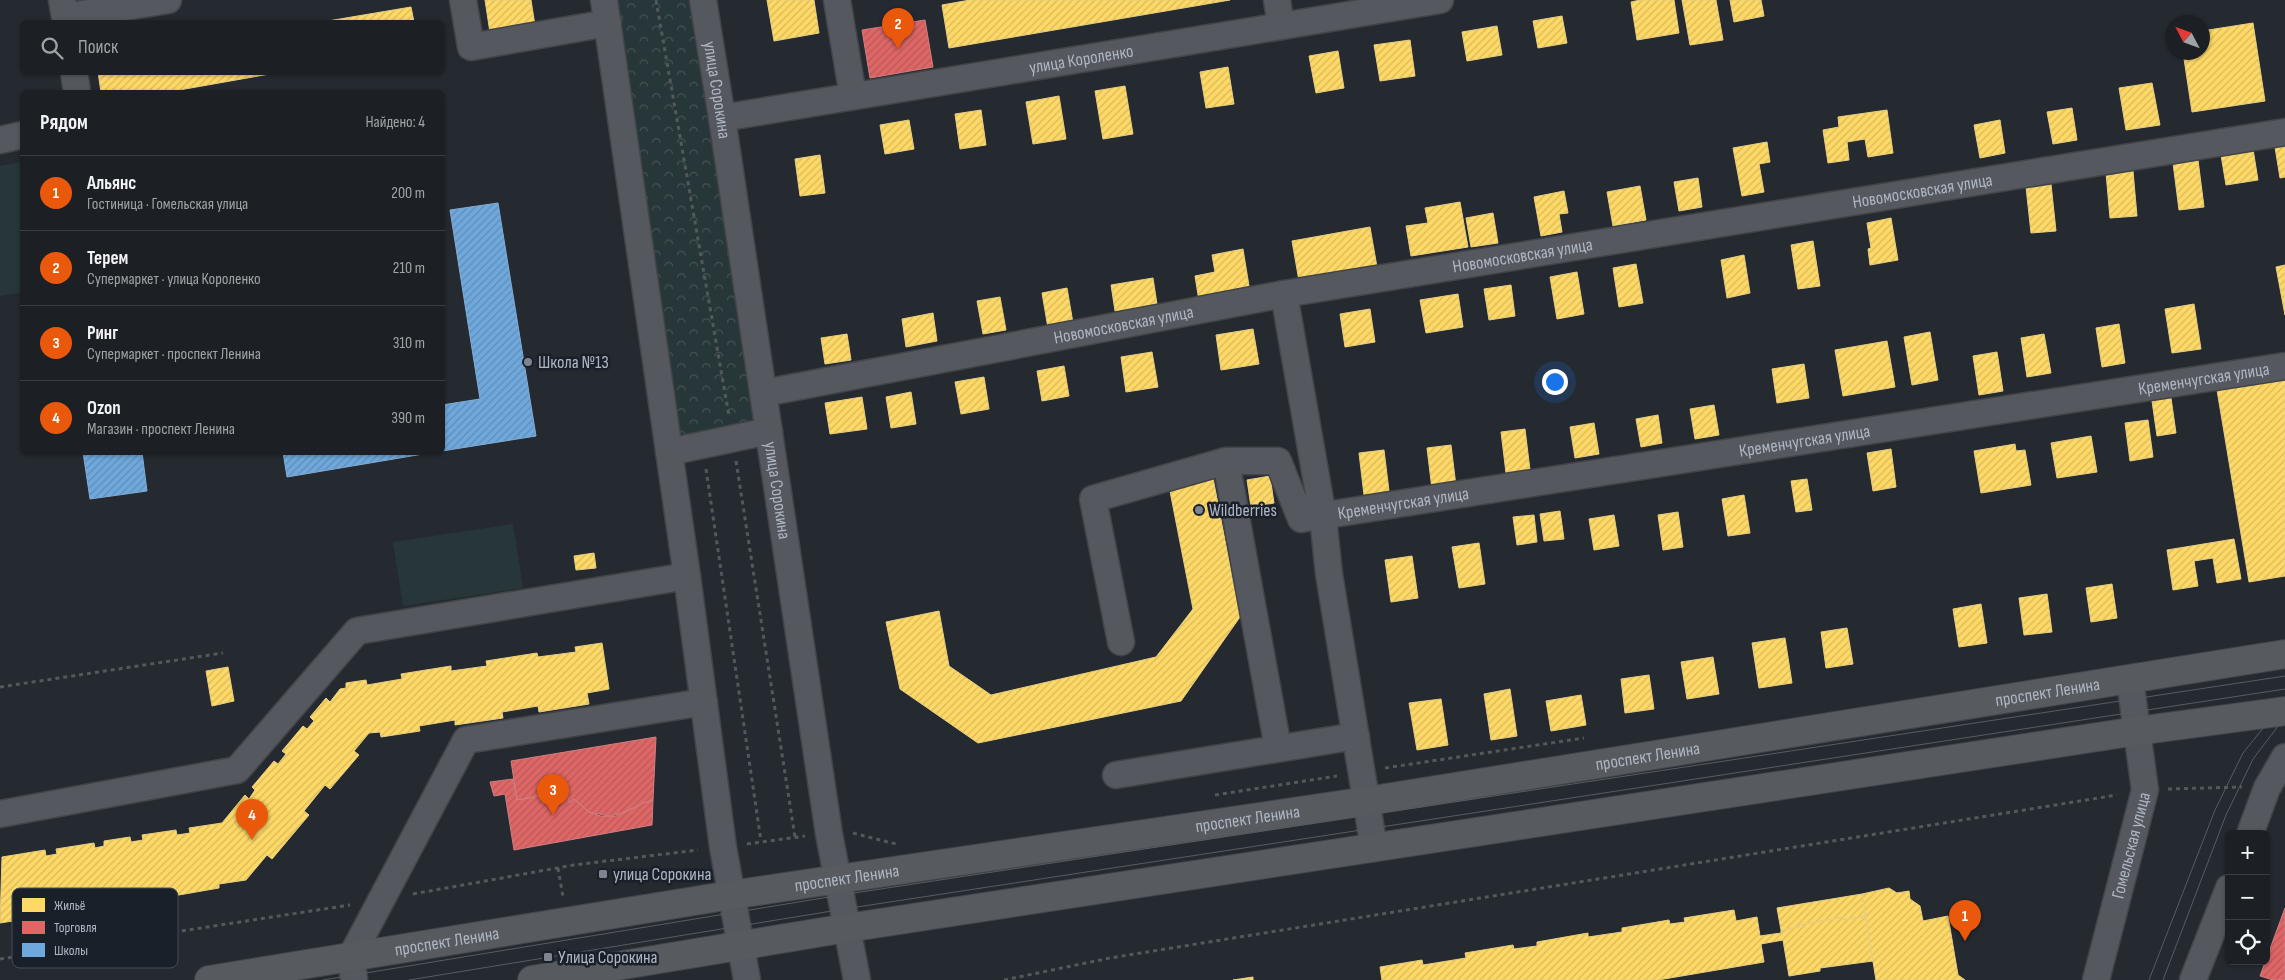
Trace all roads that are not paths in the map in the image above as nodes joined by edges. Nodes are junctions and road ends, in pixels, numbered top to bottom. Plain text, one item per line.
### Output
1 (168, 0) edge
2 (463, 0) edge
3 (703, 0) edge
4 (837, 0) edge
5 (1277, 0) edge
6 (1440, 0) edge
7 (606, 11) edge
8 (64, 13) edge
9 (1281, 26) junction
10 (74, 75) edge
11 (77, 90) edge
12 (853, 96) junction
13 (722, 118) junction
14 (2285, 132) edge
15 (20, 135) edge
16 (0, 140) edge
17 (1284, 294) junction
18 (2285, 366) edge
19 (764, 394) junction
20 (769, 431) junction
21 (669, 452) junction
22 (1226, 461) junction
23 (1323, 517) junction
24 (687, 576) junction
25 (1120, 642) dead end
26 (2285, 654) edge
27 (2130, 680) junction
28 (704, 702) junction
29 (2285, 711) edge
30 (2137, 731) junction
31 (1356, 736) junction
32 (1278, 748) junction
33 (2285, 757) edge
34 (1116, 775) dead end
35 (1367, 800) junction
36 (0, 814) edge
37 (2252, 830) edge
38 (1374, 848) junction
39 (838, 878) junction
40 (731, 894) junction
41 (2225, 898) edge
42 (847, 928) junction
43 (740, 945) junction
44 (353, 968) edge
45 (209, 980) edge
46 (532, 980) edge
47 (747, 980) edge
48 (857, 980) edge
49 (2096, 980) edge
50 (2193, 980) edge

1 - 8 street
2 - 7 street
3 - 13 street, улица Сорокина
4 - 12 street
5 - 9 street
6 - 9 street, улица Короленко
7 - 21 street
9 - 12 street, улица Короленко
10 - 11 street
12 - 13 street, улица Короленко
13 - 19 street, улица Сорокина
14 - 17 street, Новомосковская улица
15 - 16 street
17 - 19 street, Новомосковская улица
17 - 23 street
18 - 23 street, Кременчугская улица
19 - 20 street, улица Сорокина
20 - 21 street
20 - 39 street, улица Сорокина
21 - 24 street
22 - 23 street, Кременчугская улица
22 - 25 street
22 - 32 street
23 - 31 street
24 - 28 street
24 - 36 street
26 - 27 main road, проспект Ленина
27 - 30 street, Гомельская улица
27 - 35 main road, проспект Ленина
28 - 40 street
28 - 44 street
29 - 30 main road
30 - 38 main road
30 - 49 street, Гомельская улица
31 - 32 street
31 - 35 street
32 - 34 street
33 - 37 street
35 - 38 street
35 - 39 main road, проспект Ленина
38 - 42 main road
39 - 40 main road, проспект Ленина
39 - 42 street, улица Сорокина
40 - 43 street
40 - 44 main road, проспект Ленина
41 - 50 street
42 - 43 main road
42 - 48 street, улица Сорокина
43 - 46 main road
43 - 47 street
44 - 45 main road, проспект Ленина

